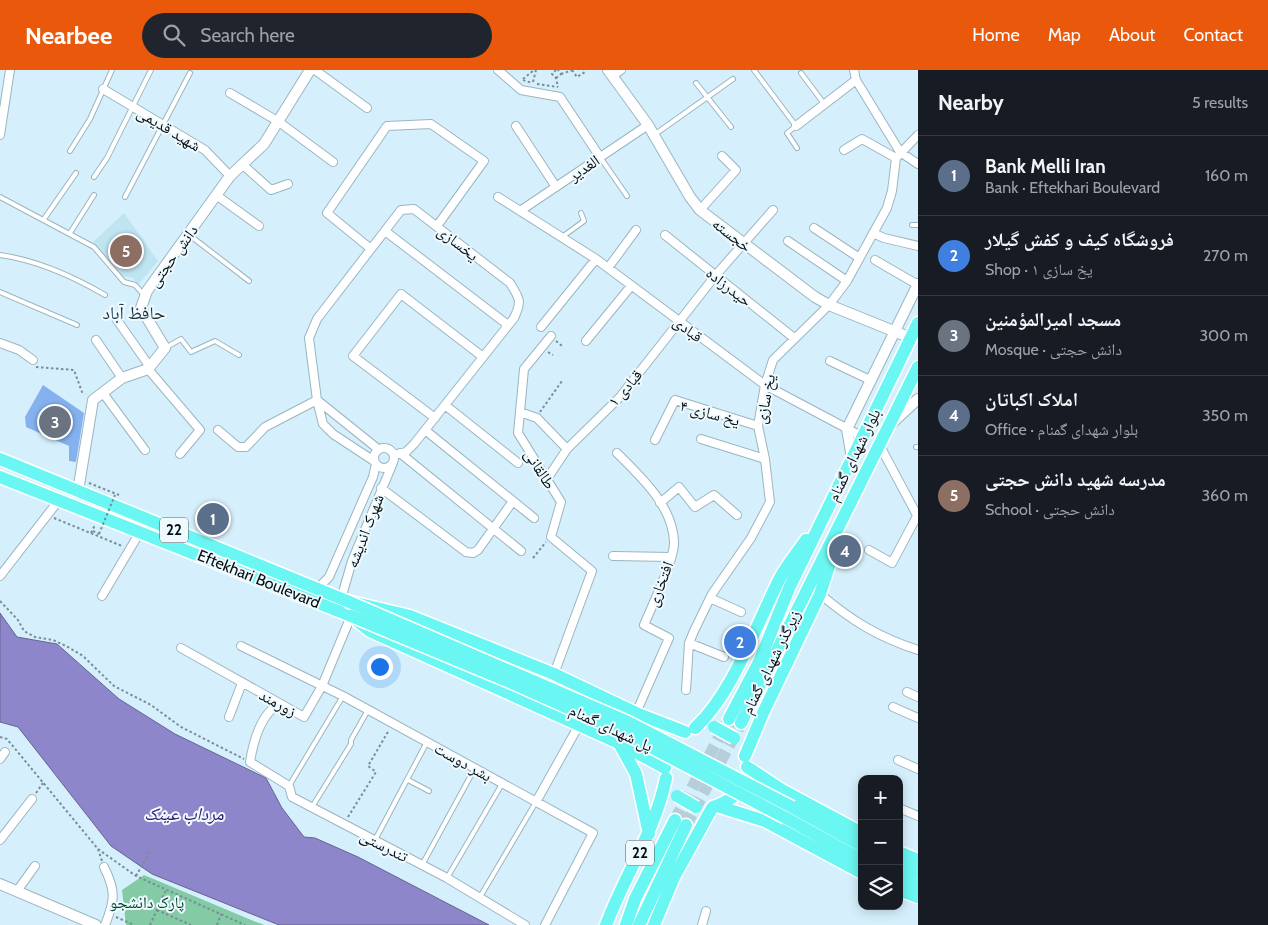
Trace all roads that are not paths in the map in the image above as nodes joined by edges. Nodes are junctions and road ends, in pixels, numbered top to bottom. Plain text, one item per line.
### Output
1 (10, 70) edge
2 (112, 70) edge
3 (151, 70) edge
4 (310, 70) edge
5 (315, 70) edge
6 (498, 70) edge
7 (754, 70) edge
8 (854, 70) edge
9 (614, 72) edge
10 (190, 73) dead end
11 (801, 73) dead end
12 (733, 79) dead end
13 (856, 80) junction
14 (696, 83) dead end
15 (103, 89) junction
16 (230, 93) dead end
17 (707, 98) junction
18 (825, 105) junction
19 (2, 106) edge
20 (133, 107) junction
21 (367, 108) dead end
22 (279, 122) junction
23 (648, 125) junction
24 (164, 126) junction
25 (516, 126) dead end
26 (796, 126) junction
27 (731, 127) dead end
28 (0, 136) edge
29 (654, 136) junction
30 (918, 136) edge
31 (797, 148) dead end
32 (844, 150) dead end
33 (70, 151) dead end
34 (898, 155) junction
35 (722, 156) dead end
36 (600, 157) junction
37 (333, 162) dead end
38 (244, 164) junction
39 (918, 164) edge
40 (76, 172) dead end
41 (230, 176) junction
42 (94, 177) dead end
43 (288, 184) dead end
44 (556, 187) junction
45 (94, 195) dead end
46 (216, 195) junction
47 (627, 196) dead end
48 (0, 197) edge
49 (125, 197) dead end
50 (498, 197) dead end
51 (700, 210) junction
52 (773, 210) dead end
53 (520, 211) junction
54 (581, 213) dead end
55 (44, 219) junction
56 (912, 225) dead end
57 (918, 225) edge
58 (259, 226) dead end
59 (437, 226) junction
60 (814, 228) dead end
61 (636, 230) dead end
62 (385, 231) junction
63 (70, 233) junction
64 (873, 233) junction
65 (188, 234) junction
66 (665, 235) dead end
67 (562, 238) junction
68 (788, 241) dead end
69 (743, 244) junction
70 (918, 246) edge
71 (371, 249) junction
72 (0, 255) edge
73 (858, 257) junction
74 (596, 259) junction
75 (876, 260) dead end
76 (608, 268) junction
77 (715, 276) junction
78 (249, 281) dead end
79 (847, 281) junction
80 (918, 284) edge
81 (631, 286) junction
82 (0, 292) edge
83 (105, 295) dead end
84 (145, 297) junction
85 (829, 305) junction
86 (117, 320) dead end
87 (679, 323) junction
88 (918, 323) edge
89 (77, 325) dead end
90 (508, 325) junction
91 (542, 327) dead end
92 (895, 331) junction
93 (551, 336) dead end
94 (794, 338) junction
95 (911, 338) junction
96 (96, 340) dead end
97 (586, 341) dead end
98 (0, 343) edge
99 (165, 348) junction
100 (240, 355) dead end
101 (483, 357) junction
102 (33, 360) road end
103 (830, 361) dead end
104 (918, 367) edge
105 (149, 368) junction
106 (122, 378) junction
107 (870, 380) junction
108 (765, 386) junction
109 (913, 389) edge
110 (103, 393) junction
111 (918, 399) edge
112 (318, 400) junction
113 (445, 405) junction
114 (520, 412) junction
115 (435, 418) junction
116 (890, 425) junction
117 (758, 426) junction
118 (846, 428) junction
119 (218, 430) dead end
120 (425, 430) junction
121 (862, 437) junction
122 (701, 439) dead end
123 (655, 440) dead end
124 (880, 446) junction
125 (378, 449) junction
126 (567, 449) junction
127 (145, 450) dead end
128 (617, 453) dead end
129 (180, 454) dead end
130 (397, 454) junction
131 (852, 458) junction
132 (0, 459) edge
133 (765, 459) junction
134 (375, 463) junction
135 (518, 463) dead end
136 (392, 465) junction
137 (0, 477) edge
138 (547, 479) junction
139 (79, 485) junction
140 (381, 488) junction
141 (59, 500) junction
142 (513, 501) junction
143 (660, 503) junction
144 (827, 510) junction
145 (356, 515) junction
146 (737, 516) dead end
147 (918, 517) edge
148 (534, 518) dead end
149 (845, 518) junction
150 (368, 520) junction
151 (494, 529) junction
152 (140, 532) junction
153 (869, 550) dead end
154 (521, 551) dead end
155 (613, 556) dead end
156 (670, 556) junction
157 (0, 576) edge
158 (790, 586) joint
159 (317, 589) junction
160 (820, 594) junction
161 (102, 596) dead end
162 (710, 598) junction
163 (344, 600) junction
164 (800, 601) joint
165 (742, 612) dead end
166 (351, 616) junction
167 (689, 643) junction
168 (241, 646) dead end
169 (181, 648) dead end
170 (918, 650) edge
171 (724, 657) dead end
172 (554, 674) junction
173 (570, 681) junction
174 (242, 683) junction
175 (322, 686) junction
176 (686, 690) dead end
177 (906, 692) dead end
178 (343, 696) junction
179 (918, 697) edge
180 (280, 704) junction
181 (893, 706) dead end
182 (368, 710) junction
183 (550, 712) junction
184 (636, 713) junction
185 (229, 717) dead end
186 (918, 718) edge
187 (579, 725) junction
188 (690, 730) junction
189 (427, 742) junction
190 (619, 743) junction
191 (898, 760) dead end
192 (746, 762) junction
193 (475, 768) junction
194 (918, 769) edge
195 (666, 773) junction
196 (408, 780) junction
197 (502, 784) junction
198 (289, 786) junction
199 (782, 790) junction
200 (429, 791) dead end
201 (32, 798) road end
202 (536, 802) junction
203 (715, 807) junction
204 (312, 808) junction
205 (903, 810) edge
206 (918, 816) edge
207 (765, 821) junction
208 (858, 831) edge
209 (649, 835) junction
210 (0, 840) edge
211 (374, 841) junction
212 (858, 844) edge
213 (903, 854) edge
214 (858, 858) edge
215 (918, 860) edge
216 (35, 866) dead end
217 (422, 866) junction
218 (104, 867) road end
219 (903, 867) edge
220 (858, 871) edge
221 (918, 873) edge
222 (447, 878) junction
223 (903, 880) edge
224 (0, 884) edge
225 (918, 886) edge
226 (903, 891) edge
227 (17, 892) junction
228 (918, 897) edge
229 (479, 898) junction
230 (706, 911) dead end
231 (96, 925) edge
232 (105, 925) edge
233 (525, 925) edge
234 (545, 925) edge
235 (606, 925) edge
236 (626, 925) edge
237 (639, 925) edge
238 (654, 925) edge
239 (702, 925) edge

1 - 19 street
2 - 15 lane
3 - 20 lane
4 - 22 street, دانش حجتی
5 - 21 street
6 - 36 street
7 - 26 lane
8 - 13 street
9 - 23 street, خجسته
10 - 24 lane
11 - 18 lane
12 - 17 lane
13 - 18 street
13 - 34 street
14 - 17 lane
15 - 20 street, شهید قدیمی
15 - 33 lane
16 - 22 street
17 - 27 lane
17 - 29 lane
18 - 26 street
19 - 28 street
20 - 24 street, شهید قدیمی
20 - 42 lane
22 - 37 street
22 - 38 street, دانش حجتی
23 - 29 street, خجسته
23 - 36 street, الغدیر
24 - 41 street, شهید قدیمی
24 - 49 lane
25 - 44 street
26 - 31 lane
29 - 51 street, خجسته
30 - 34 street
32 - 34 street
34 - 39 street
34 - 64 street, یخ سازی
35 - 51 street
36 - 44 street, الغدیر
36 - 47 lane
38 - 41 street, دانش حجتی
38 - 43 street
40 - 55 lane
41 - 46 street, دانش حجتی
44 - 53 street, الغدیر
45 - 63 lane
46 - 58 street
46 - 65 street, دانش حجتی
48 - 55 lane
50 - 53 street, قبادی
51 - 69 street, خجسته
52 - 69 street, قبادی ۱
53 - 67 street, قبادی
54 - 67 lane
55 - 63 lane
56 - 57 lane
59 - 62 street, یخسازی
59 - 71 street
59 - 90 street, یخسازی
60 - 73 street
61 - 76 street
62 - 71 street, یخسازی
62 - 90 street
63 - 84 lane
64 - 70 street
64 - 73 street, یخ سازی
65 - 78 lane
65 - 84 street, دانش حجتی
66 - 77 street, حیدرزاده
67 - 74 street, قبادی
68 - 79 street
69 - 77 street, قبادی ۱
69 - 85 street, خجسته
71 - 112 street, یخسازی
72 - 83 lane
73 - 79 street, یخ سازی
74 - 76 street, قبادی
74 - 91 street
75 - 80 street
76 - 81 street, قبادی
77 - 87 street, قبادی ۱
77 - 94 street, حیدرزاده
79 - 85 street, یخ سازی
80 - 92 street
81 - 87 street, قبادی
81 - 97 street
82 - 89 lane
84 - 99 street, دانش حجتی
85 - 92 street, خجسته
85 - 94 street, یخ سازی
86 - 105 street
87 - 108 street, قبادی
87 - 126 street, قبادی ۱
88 - 95 highway, بلوار شهدای گمنام
90 - 101 street, یخسازی
92 - 95 street, خجسته
92 - 107 street
93 - 114 street, طالقانی
94 - 108 street, یخ سازی
95 - 121 highway, بلوار شهدای گمنام
96 - 106 street
98 - 102 street
99 - 100 lane
99 - 105 street
101 - 113 street, یخسازی
101 - 115 street
103 - 107 street
104 - 109 highway, بلوار شهدای گمنام
105 - 106 street
105 - 129 street
106 - 110 street
107 - 118 street
108 - 117 street, یخ سازی
108 - 118 street, قبادی
109 - 116 highway, بلوار شهدای گمنام
110 - 127 street
110 - 139 street
111 - 116 street
112 - 119 street
112 - 125 street
112 - 134 street, یخسازی
113 - 115 street, یخسازی
113 - 135 street
114 - 126 street
114 - 138 street, طالقانی
115 - 120 street, یخسازی
116 - 124 highway, بلوار شهدای گمنام
117 - 123 street, یخ سازی ۴
117 - 133 street, یخ سازی
118 - 121 street, قبادی
118 - 131 street
120 - 130 street, یخسازی
120 - 142 street
121 - 131 highway, بلوار شهدای گمنام
122 - 133 street
124 - 147 street
124 - 149 highway, بلوار شهدای گمنام
125 - 130 street
125 - 134 street
126 - 138 street, قبادی ۱
128 - 143 street, افتخاری
130 - 136 street
130 - 151 street
131 - 144 highway, بلوار شهدای گمنام
132 - 139 highway, Eftekhari Boulevard / 22
133 - 162 street, یخ سازی
134 - 136 street
134 - 145 street, شهرک اندیشه
136 - 140 street, شهرک اندیشه
137 - 141 highway, Eftekhari Boulevard / 22
138 - 172 street, طالقانی
139 - 159 highway, Eftekhari Boulevard / 22
140 - 150 street, شهرک اندیشه
140 - 151 street
141 - 152 highway, Eftekhari Boulevard / 22
141 - 157 street
142 - 148 street
142 - 151 street
143 - 146 street
143 - 156 street, افتخاری
144 - 158 highway, بلوار شهدای گمنام
144 - 188 highway
145 - 150 street
145 - 159 street, شهرک اندیشه
147 - 153 street
149 - 160 highway
149 - 164 highway, بلوار شهدای گمنام
150 - 163 street, شهرک اندیشه
151 - 154 street
152 - 161 street
152 - 166 highway, Eftekhari Boulevard / 22
155 - 156 street
156 - 184 street, افتخاری
158 - 164 highway, زیرگذر شهدای گمنام
159 - 163 highway, Eftekhari Boulevard / 22
160 - 170 street
160 - 192 highway
162 - 165 street
162 - 167 street, یخ سازی
163 - 172 highway, 22
163 - 212 highway, پل شهدای گمنام, bridge
166 - 175 street, زورمند
166 - 183 highway, 22
166 - 214 highway, پل شهدای گمنام, bridge
167 - 171 street
167 - 176 street, یخ سازی
168 - 175 street, بشر دوست
169 - 174 street, زورمند
172 - 173 highway, 22
173 - 183 highway
173 - 184 highway, 22
174 - 180 street, زورمند
174 - 185 street
175 - 178 street, بشر دوست
175 - 180 street, زورمند
177 - 179 street
178 - 182 street, بشر دوست
178 - 198 lane
180 - 198 street, تندرستی
181 - 186 street
182 - 189 street, بشر دوست
182 - 204 lane
183 - 187 highway, 22
184 - 188 highway, 22
184 - 190 highway
187 - 190 highway, 22
187 - 202 street
188 - 192 highway, 22, bridge
188 - 195 highway, 22
189 - 193 street, بشر دوست
189 - 196 lane
190 - 195 highway, 22
190 - 209 highway
191 - 194 street
192 - 199 highway
192 - 203 highway, 22
193 - 197 street, بشر دوست
193 - 217 lane
195 - 203 highway, bridge
195 - 209 highway, 22
196 - 200 lane
196 - 211 lane
197 - 202 street, بشر دوست
197 - 222 lane
198 - 204 street, تندرستی
199 - 207 highway
199 - 208 highway
201 - 210 street
202 - 229 lane
202 - 234 street, بشر دوست
203 - 207 highway
203 - 238 highway, 22
204 - 211 street, تندرستی
205 - 206 street
207 - 220 highway
209 - 235 highway, 22
211 - 217 street, تندرستی
213 - 215 highway
216 - 227 street
217 - 222 street, تندرستی
218 - 232 street
219 - 221 highway
222 - 229 street, تندرستی
223 - 225 highway
224 - 227 street
226 - 228 highway
227 - 231 street
229 - 233 street, تندرستی
230 - 239 street
236 - 237 highway

